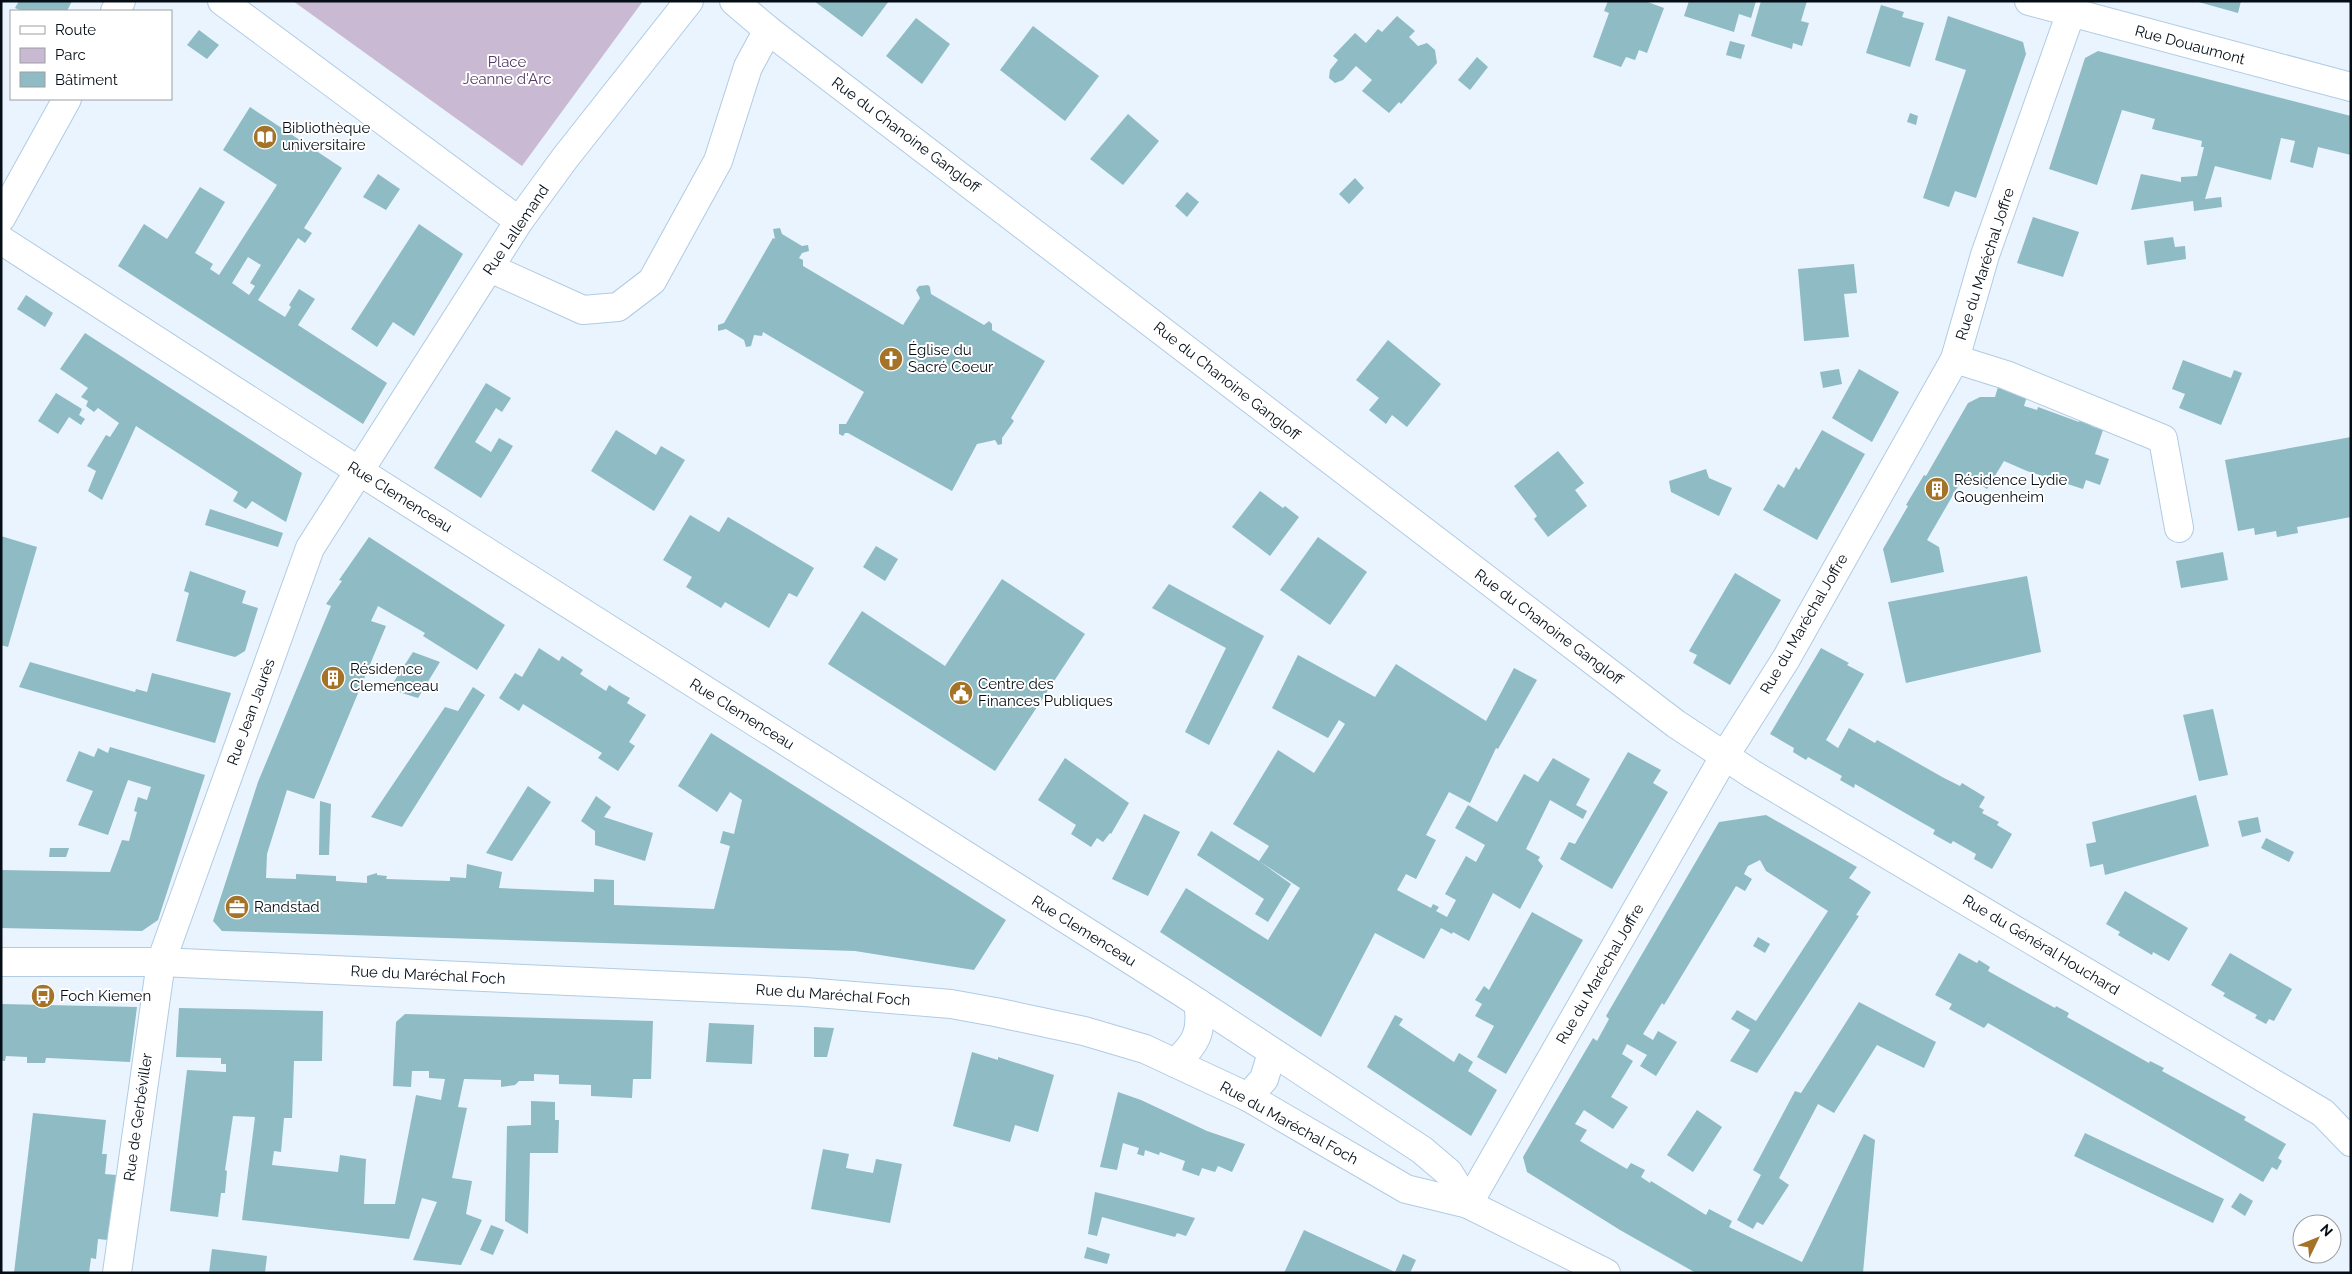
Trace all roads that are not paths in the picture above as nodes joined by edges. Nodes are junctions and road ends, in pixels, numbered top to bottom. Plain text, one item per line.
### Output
1 (222, 1) edge
2 (689, 1) edge
3 (734, 1) edge
4 (2029, 1) edge
5 (2073, 7) edge
6 (768, 30) junction
7 (2351, 87) edge
8 (66, 100) edge
9 (1, 218) edge
10 (519, 221) junction
11 (1, 240) edge
12 (490, 268) junction
13 (1955, 359) junction
14 (359, 471) junction
15 (2179, 528) dead end
16 (1724, 757) junction
17 (1, 962) edge
18 (161, 962) junction
19 (1198, 1003) junction
20 (1272, 1053) junction
21 (1175, 1063) junction
22 (1248, 1097) junction
23 (2351, 1142) edge
24 (1468, 1204) junction
25 (117, 1273) edge
26 (1606, 1273) edge

1 - 10 street
2 - 10 street, Rue Lallemand
3 - 6 street, Rue du Chanoine Gangloff
4 - 5 street, Rue Douaumont
5 - 7 street, Rue Douaumont
5 - 13 street, Rue du Maréchal Joffre
6 - 12 street
6 - 16 street, Rue du Chanoine Gangloff
8 - 9 street
10 - 12 street, Rue Lallemand
11 - 14 street, Rue Clemenceau
12 - 14 street, Rue Lallemand
13 - 15 street
13 - 16 street, Rue du Maréchal Joffre
14 - 18 street, Rue Jean Jaurès
14 - 19 street, Rue Clemenceau
16 - 23 street, Rue du Général Houchard
16 - 24 street, Rue du Maréchal Joffre
17 - 18 street, Rue du Maréchal Foch
18 - 21 street, Rue du Maréchal Foch
18 - 25 street, Rue de Gerbéviller
19 - 20 street, Rue Clemenceau
19 - 21 street
20 - 22 street
20 - 24 street, Rue Clemenceau
21 - 22 street, Rue du Maréchal Foch
22 - 24 street, Rue du Maréchal Foch
24 - 26 street, Rue du Maréchal Foch

